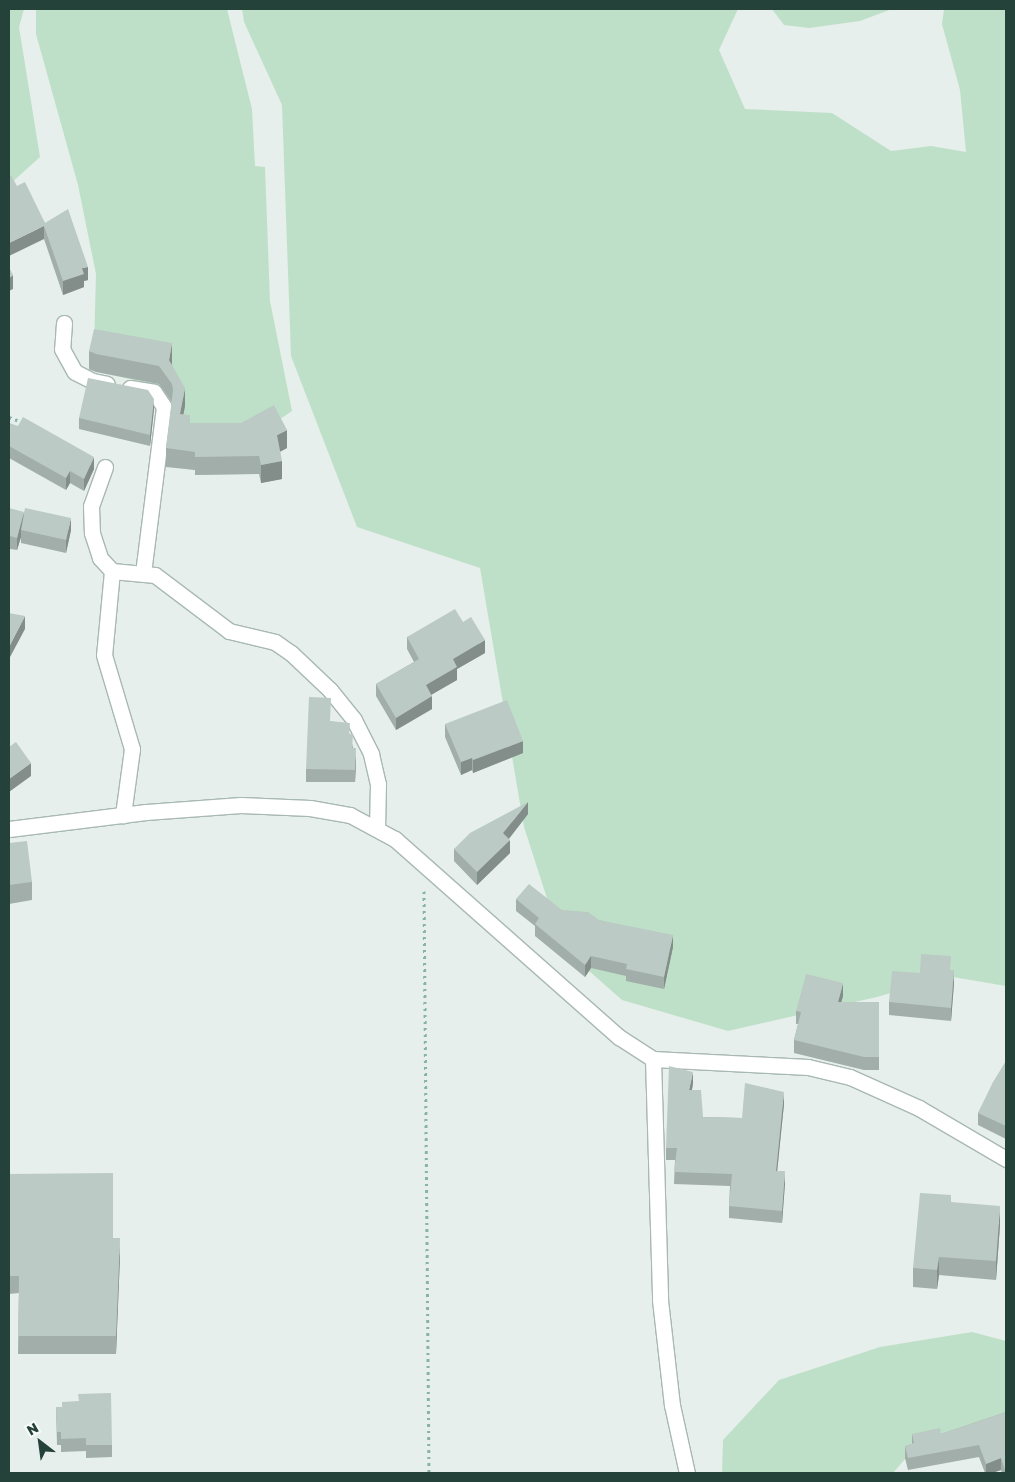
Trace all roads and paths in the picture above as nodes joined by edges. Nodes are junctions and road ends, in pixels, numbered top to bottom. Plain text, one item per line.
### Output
1 (64, 323) dead end
2 (9, 417) edge
3 (29, 425) edge
4 (105, 467) dead end
5 (112, 571) junction
6 (143, 574) junction
7 (123, 815) junction
8 (377, 828) junction
9 (9, 829) edge
10 (424, 863) junction
11 (654, 1059) junction
12 (1006, 1159) edge
13 (429, 1473) edge
14 (687, 1473) edge

1 - 6 street
2 - 3 path
4 - 5 street
5 - 6 street
5 - 7 street
6 - 8 street
7 - 8 street
7 - 9 street
8 - 10 street
10 - 11 street
10 - 13 path
11 - 12 street
11 - 14 street

